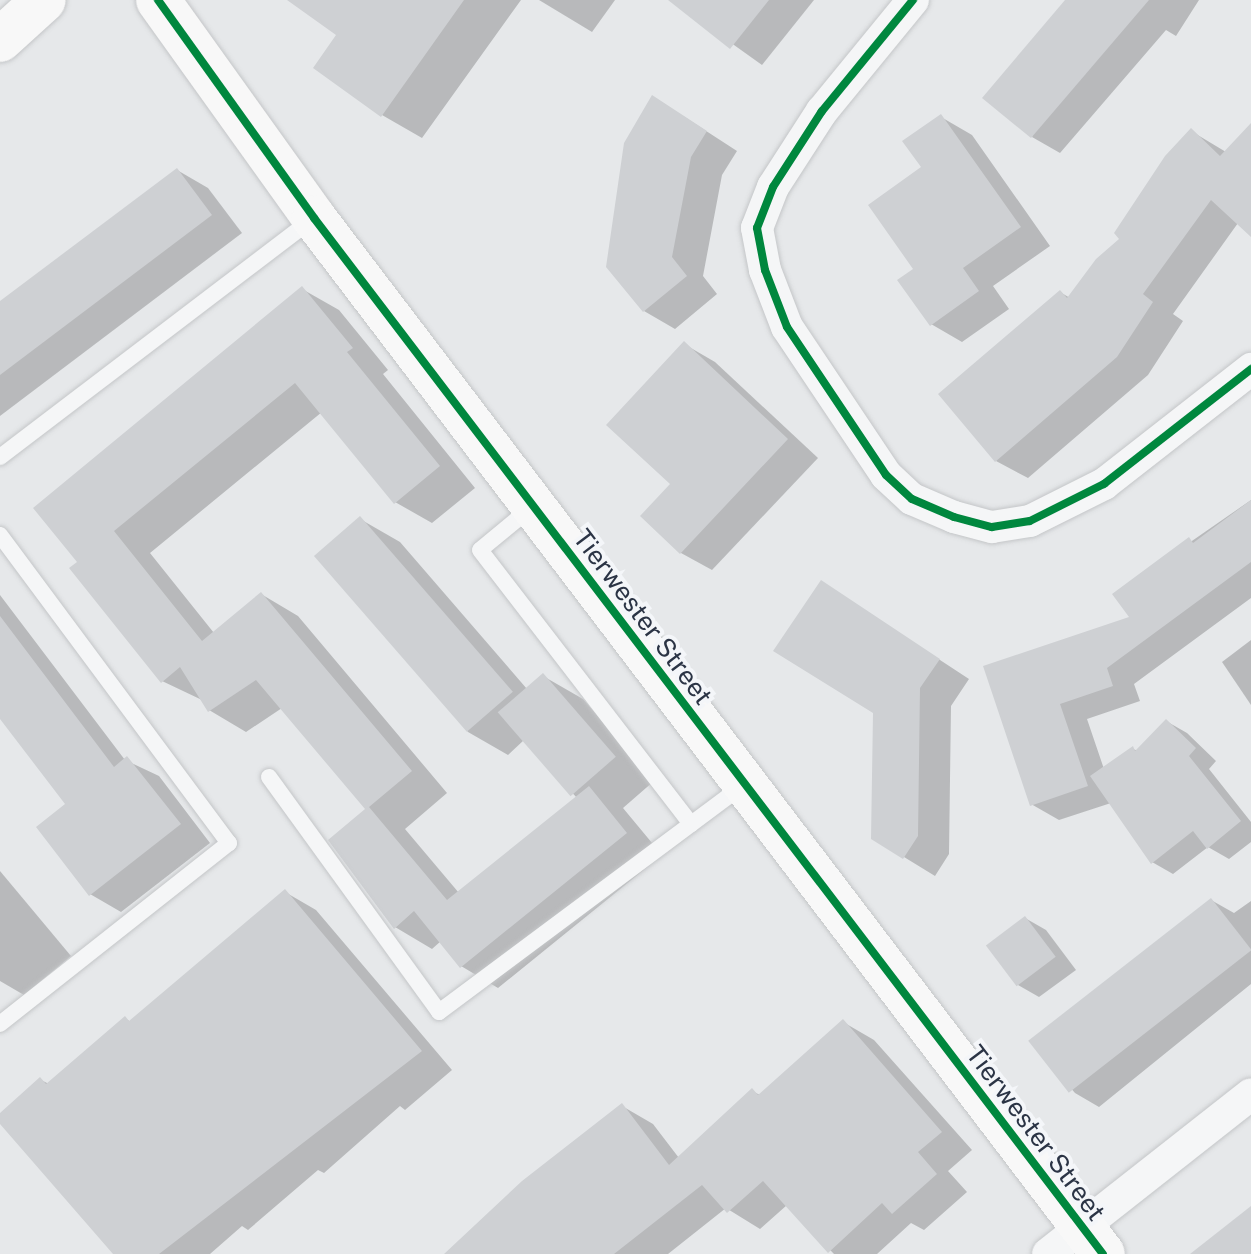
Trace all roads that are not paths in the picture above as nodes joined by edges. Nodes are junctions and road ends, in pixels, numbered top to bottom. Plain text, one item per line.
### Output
1 (44, 0) edge
2 (158, 0) edge
3 (913, 0) edge
4 (0, 40) edge
5 (314, 218) junction
6 (1251, 369) edge
7 (0, 457) edge
8 (533, 506) junction
9 (0, 535) edge
10 (269, 777) dead end
11 (745, 784) junction
12 (691, 824) junction
13 (0, 1024) edge
14 (1251, 1094) edge
15 (1092, 1240) edge
16 (1048, 1254) edge

1 - 4 street
2 - 5 street, Tierwester Street
3 - 6 street
5 - 7 lane
5 - 8 street, Tierwester Street
8 - 11 street, Tierwester Street
8 - 12 lane
9 - 13 lane
10 - 12 lane
11 - 12 lane
11 - 15 street, Tierwester Street
14 - 15 street
15 - 16 street

